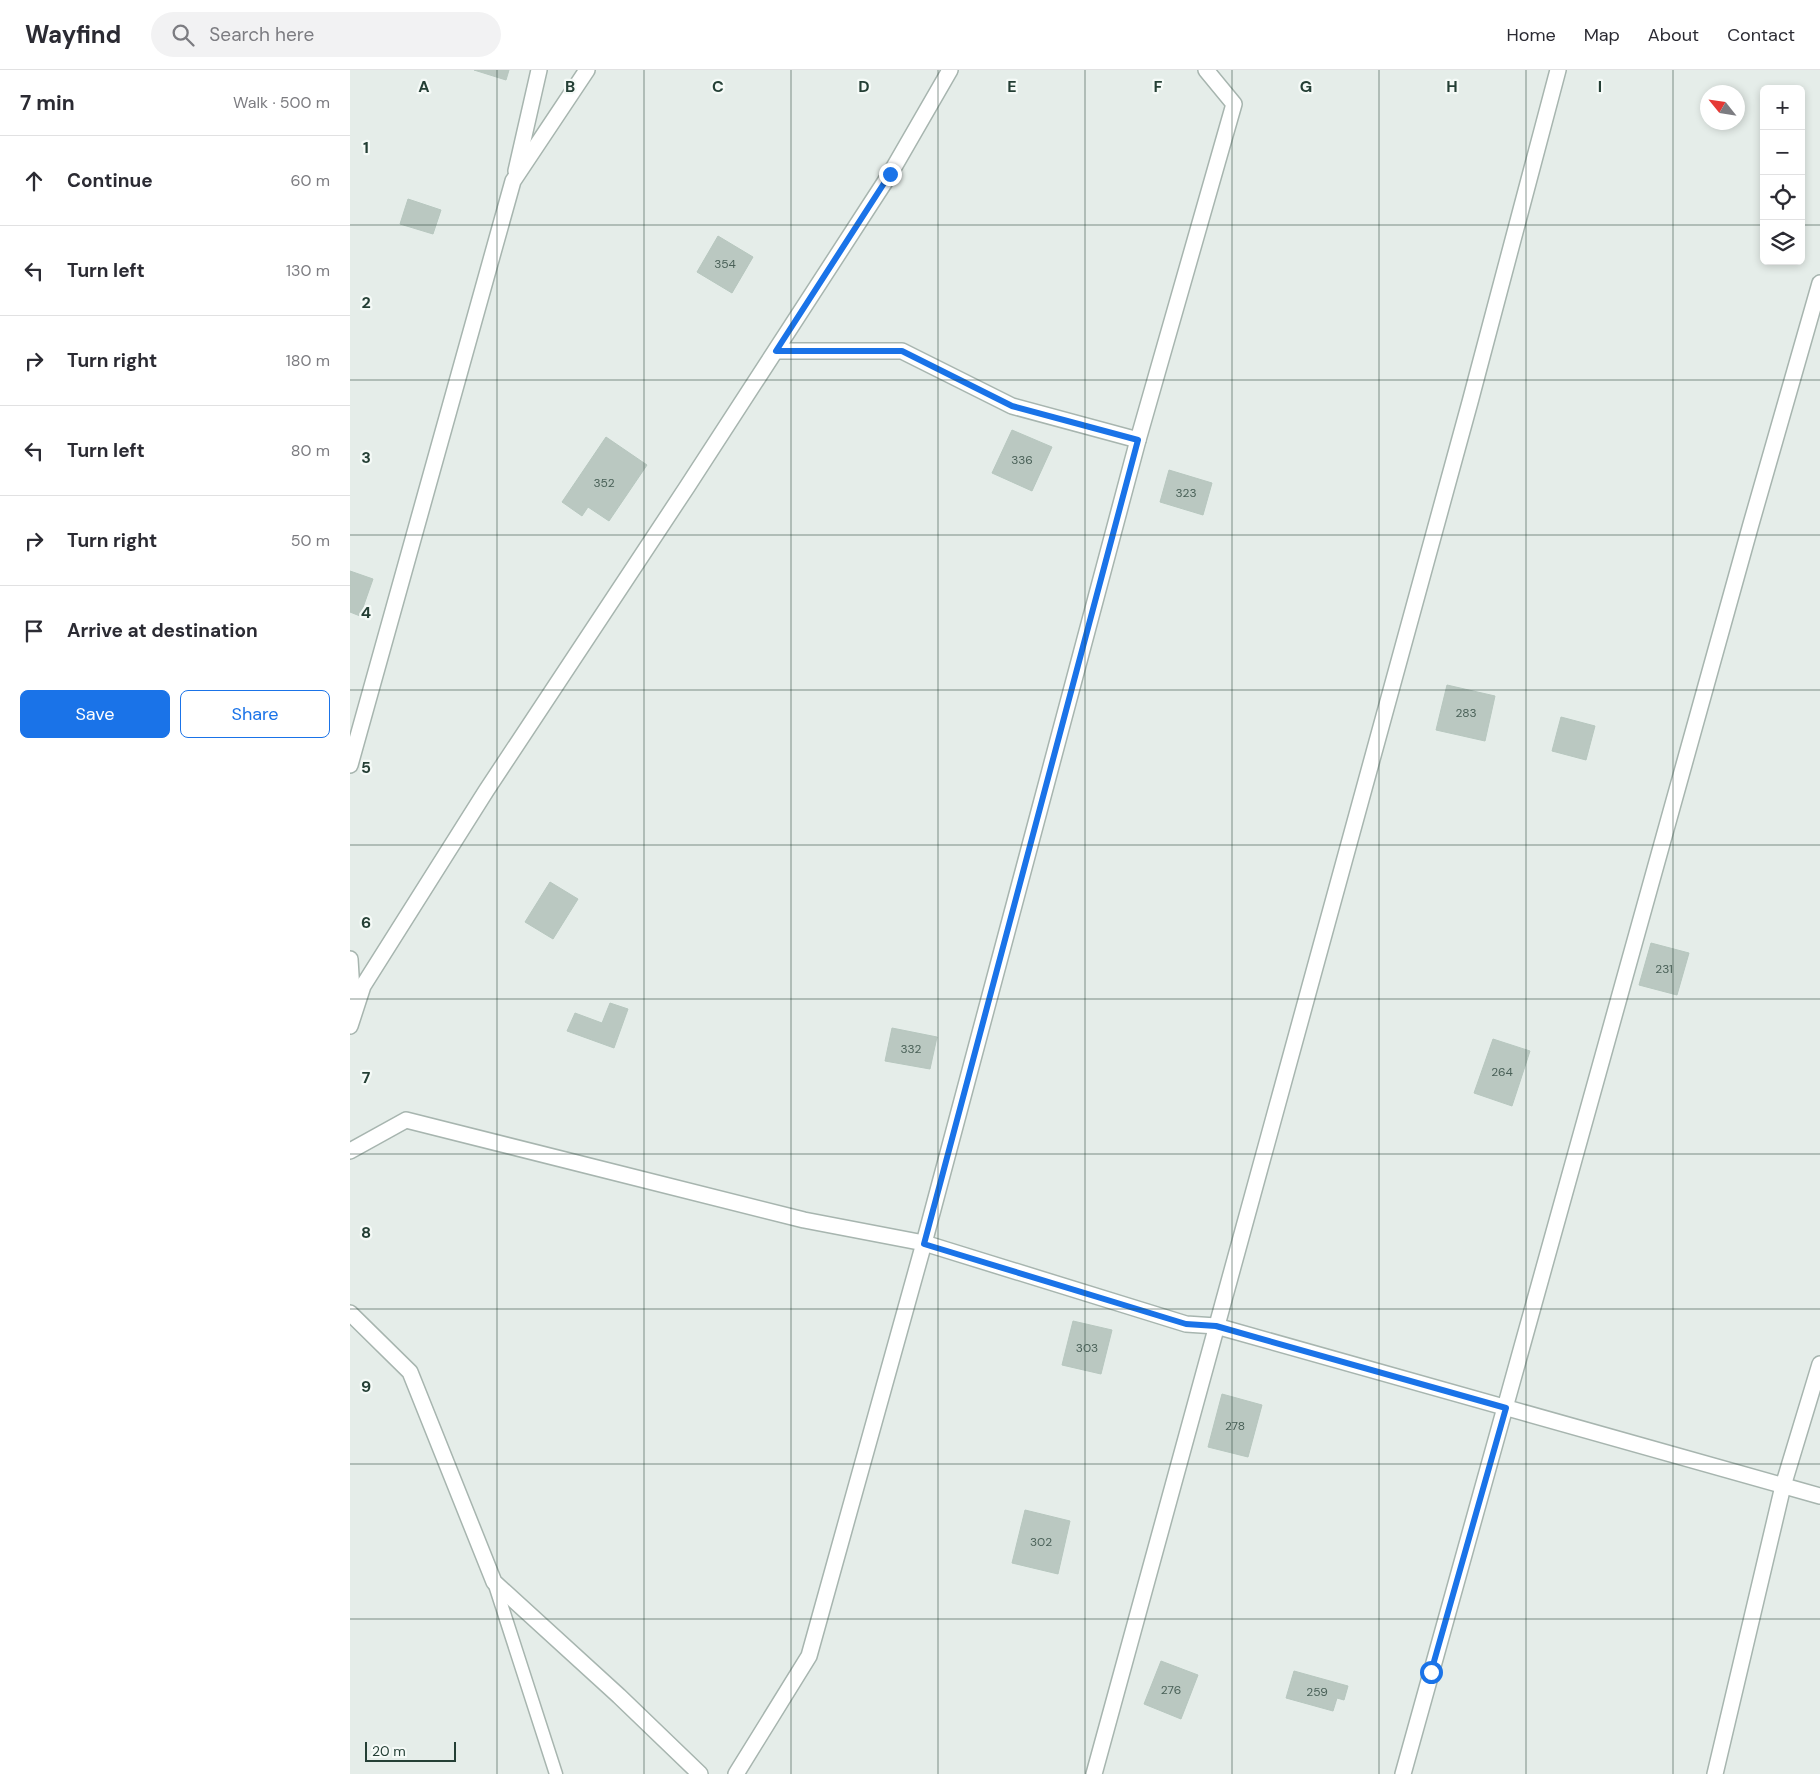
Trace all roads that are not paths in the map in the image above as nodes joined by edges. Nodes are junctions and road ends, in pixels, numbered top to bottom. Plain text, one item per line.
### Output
1 (539, 70) edge
2 (587, 70) edge
3 (950, 70) edge
4 (1206, 70) edge
5 (1558, 70) edge
6 (513, 181) junction
7 (1820, 283) edge
8 (776, 351) junction
9 (1138, 440) junction
10 (350, 765) edge
11 (350, 959) edge
12 (352, 1020) edge
13 (350, 1151) edge
14 (924, 1244) junction
15 (350, 1314) edge
16 (1216, 1326) junction
17 (1820, 1364) edge
18 (1506, 1408) junction
19 (1783, 1486) junction
20 (1820, 1496) edge
21 (494, 1582) junction
22 (556, 1774) edge
23 (700, 1774) edge
24 (736, 1774) edge
25 (1094, 1774) edge
26 (1403, 1774) edge
27 (1715, 1774) edge

1 - 6 street
2 - 6 street
3 - 8 street
4 - 9 street
5 - 16 street
6 - 10 street
7 - 18 street
8 - 9 street
8 - 12 street
9 - 14 street
11 - 12 street
13 - 14 street
14 - 16 street
14 - 24 street
15 - 21 street
16 - 18 street
16 - 25 street
17 - 19 street
18 - 19 street
18 - 26 street
19 - 20 street
19 - 27 street
21 - 22 lane
21 - 23 street

